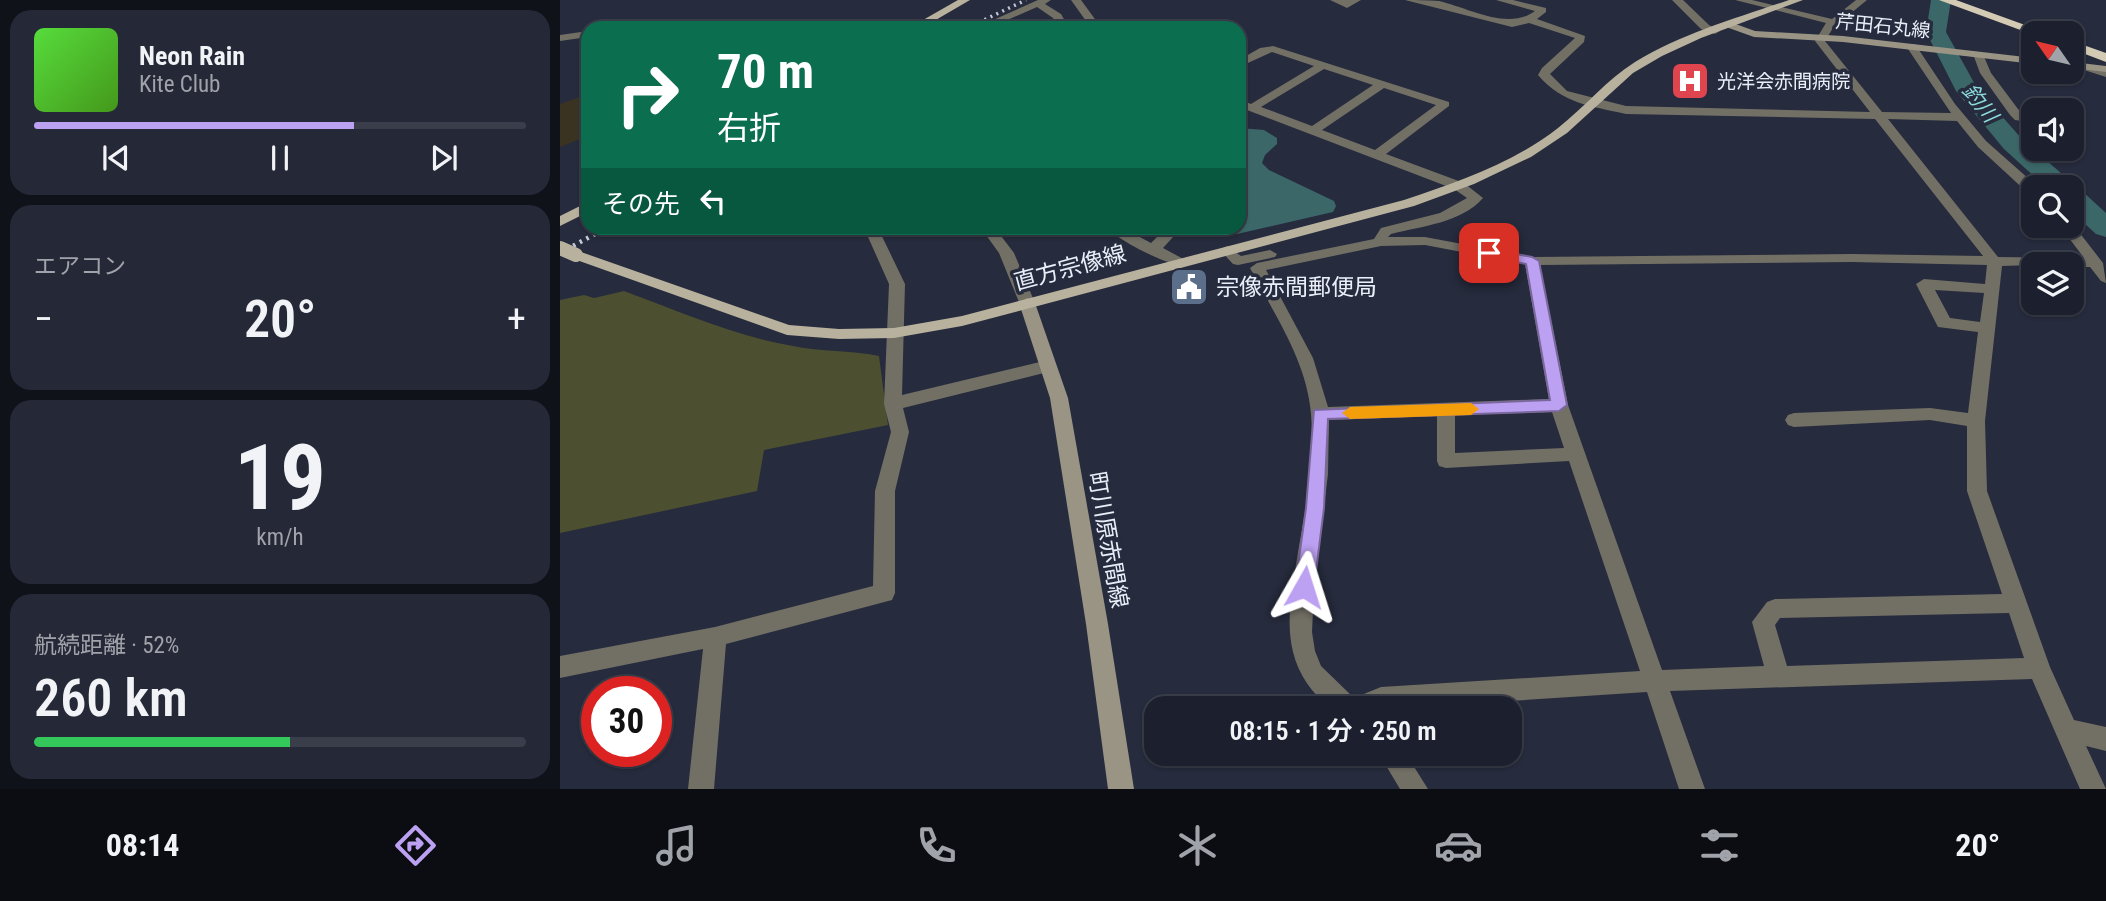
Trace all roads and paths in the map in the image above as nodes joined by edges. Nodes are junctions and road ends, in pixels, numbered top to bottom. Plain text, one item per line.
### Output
1 (965, 0) edge
2 (1076, 0) edge
3 (1335, 0) edge
4 (1356, 0) edge
5 (1410, 0) edge
6 (1501, 0) edge
7 (1677, 0) edge
8 (1740, 0) edge
9 (1798, 0) edge
10 (1862, 0) edge
11 (1945, 0) edge
12 (1042, 2) edge
13 (1437, 2) edge
14 (1964, 3) edge
15 (1775, 8) junction
16 (1014, 14) junction
17 (1529, 20) junction
18 (927, 21) edge
19 (996, 21) edge
20 (1016, 21) edge
21 (1060, 21) edge
22 (1088, 21) edge
23 (1833, 22) junction
24 (2021, 23) edge
25 (1730, 25) junction
26 (1715, 31) junction
27 (581, 35) edge
28 (1821, 37) junction
29 (560, 38) edge
30 (2084, 42) edge
31 (1914, 46) junction
32 (2084, 50) edge
33 (2106, 50) edge
34 (1978, 54) junction
35 (2106, 58) edge
36 (2021, 59) edge
37 (1246, 60) edge
38 (1323, 65) junction
39 (2085, 67) edge
40 (2106, 72) edge
41 (1382, 84) junction
42 (1593, 103) junction
43 (1246, 106) edge
44 (1252, 108) junction
45 (1876, 113) junction
46 (1960, 117) junction
47 (2021, 117) edge
48 (1313, 131) junction
49 (1378, 154) junction
50 (2021, 179) edge
51 (1459, 186) junction
52 (581, 210) edge
53 (560, 222) edge
54 (874, 235) edge
55 (996, 235) edge
56 (1127, 235) edge
57 (1165, 235) edge
58 (2076, 238) edge
59 (1381, 242) junction
60 (560, 248) edge
61 (1153, 249) junction
62 (1227, 250) junction
63 (1329, 251) junction
64 (1532, 261) junction
65 (1182, 262) junction
66 (1995, 262) junction
67 (2096, 263) junction
68 (2106, 278) edge
69 (1993, 289) junction
70 (1027, 303) junction
71 (1986, 327) junction
72 (894, 333) junction
73 (1048, 366) junction
74 (893, 404) junction
75 (1559, 405) junction
76 (1446, 410) junction
77 (1320, 414) junction
78 (1794, 420) dead end
79 (1976, 421) junction
80 (1576, 454) junction
81 (2015, 603) junction
82 (715, 637) junction
83 (560, 667) edge
84 (2039, 668) junction
85 (1779, 677) junction
86 (1654, 681) junction
87 (1333, 696) edge
88 (1413, 696) edge
89 (2067, 730) junction
90 (2106, 739) edge
91 (1400, 766) edge
92 (701, 789) edge
93 (1121, 789) edge
94 (1416, 789) edge
95 (1692, 789) edge
96 (2093, 789) edge

1 - 18 main road
2 - 22 street
3 - 4 street
5 - 13 street
6 - 17 street
7 - 26 street
8 - 15 street
9 - 15 main road, 直方宗像線
10 - 23 street
11 - 14 highway
12 - 16 street
12 - 21 street
13 - 17 street
14 - 24 highway
15 - 23 street
15 - 25 main road, 直方宗像線
16 - 19 street
16 - 20 street
17 - 42 street
23 - 28 street
25 - 26 main road, 直方宗像線
25 - 28 main road, 芹田石丸線
26 - 42 main road, 直方宗像線
27 - 29 street
28 - 31 main road, 芹田石丸線
28 - 45 street
30 - 33 highway
31 - 34 main road, 芹田石丸線
31 - 46 street
32 - 35 highway
34 - 36 main road, 芹田石丸線
34 - 47 street
37 - 38 street
38 - 41 street
38 - 44 street
39 - 40 street
41 - 48 street
41 - 49 street
42 - 45 street
42 - 51 main road, 直方宗像線
43 - 44 street
44 - 48 street
45 - 46 street
45 - 66 street
46 - 50 street
48 - 49 street
49 - 51 street
51 - 59 street
51 - 62 main road, 直方宗像線
52 - 53 main road
54 - 72 street
55 - 70 street
56 - 61 street
57 - 61 street
58 - 67 street
59 - 63 street
59 - 64 street
60 - 72 main road, 直方宗像線, bridge
61 - 65 street
62 - 63 street
62 - 65 main road, 直方宗像線
63 - 77 street
64 - 66 street
64 - 75 street
65 - 70 main road, 直方宗像線
66 - 67 street
66 - 69 street
67 - 68 street
69 - 71 street
69 - 71 street
70 - 72 main road, 直方宗像線
70 - 73 main road, 町川原赤間線
71 - 79 street
72 - 74 street
73 - 74 street
73 - 93 main road, 町川原赤間線
74 - 82 street
75 - 76 street
75 - 80 street
76 - 77 street
76 - 80 street
77 - 87 street
78 - 79 street
79 - 81 street
80 - 86 street
81 - 84 street
81 - 85 street
82 - 83 street
82 - 92 street
84 - 85 street
84 - 89 street
85 - 86 street
86 - 88 street
86 - 95 street
89 - 90 street
89 - 96 street
91 - 94 street

